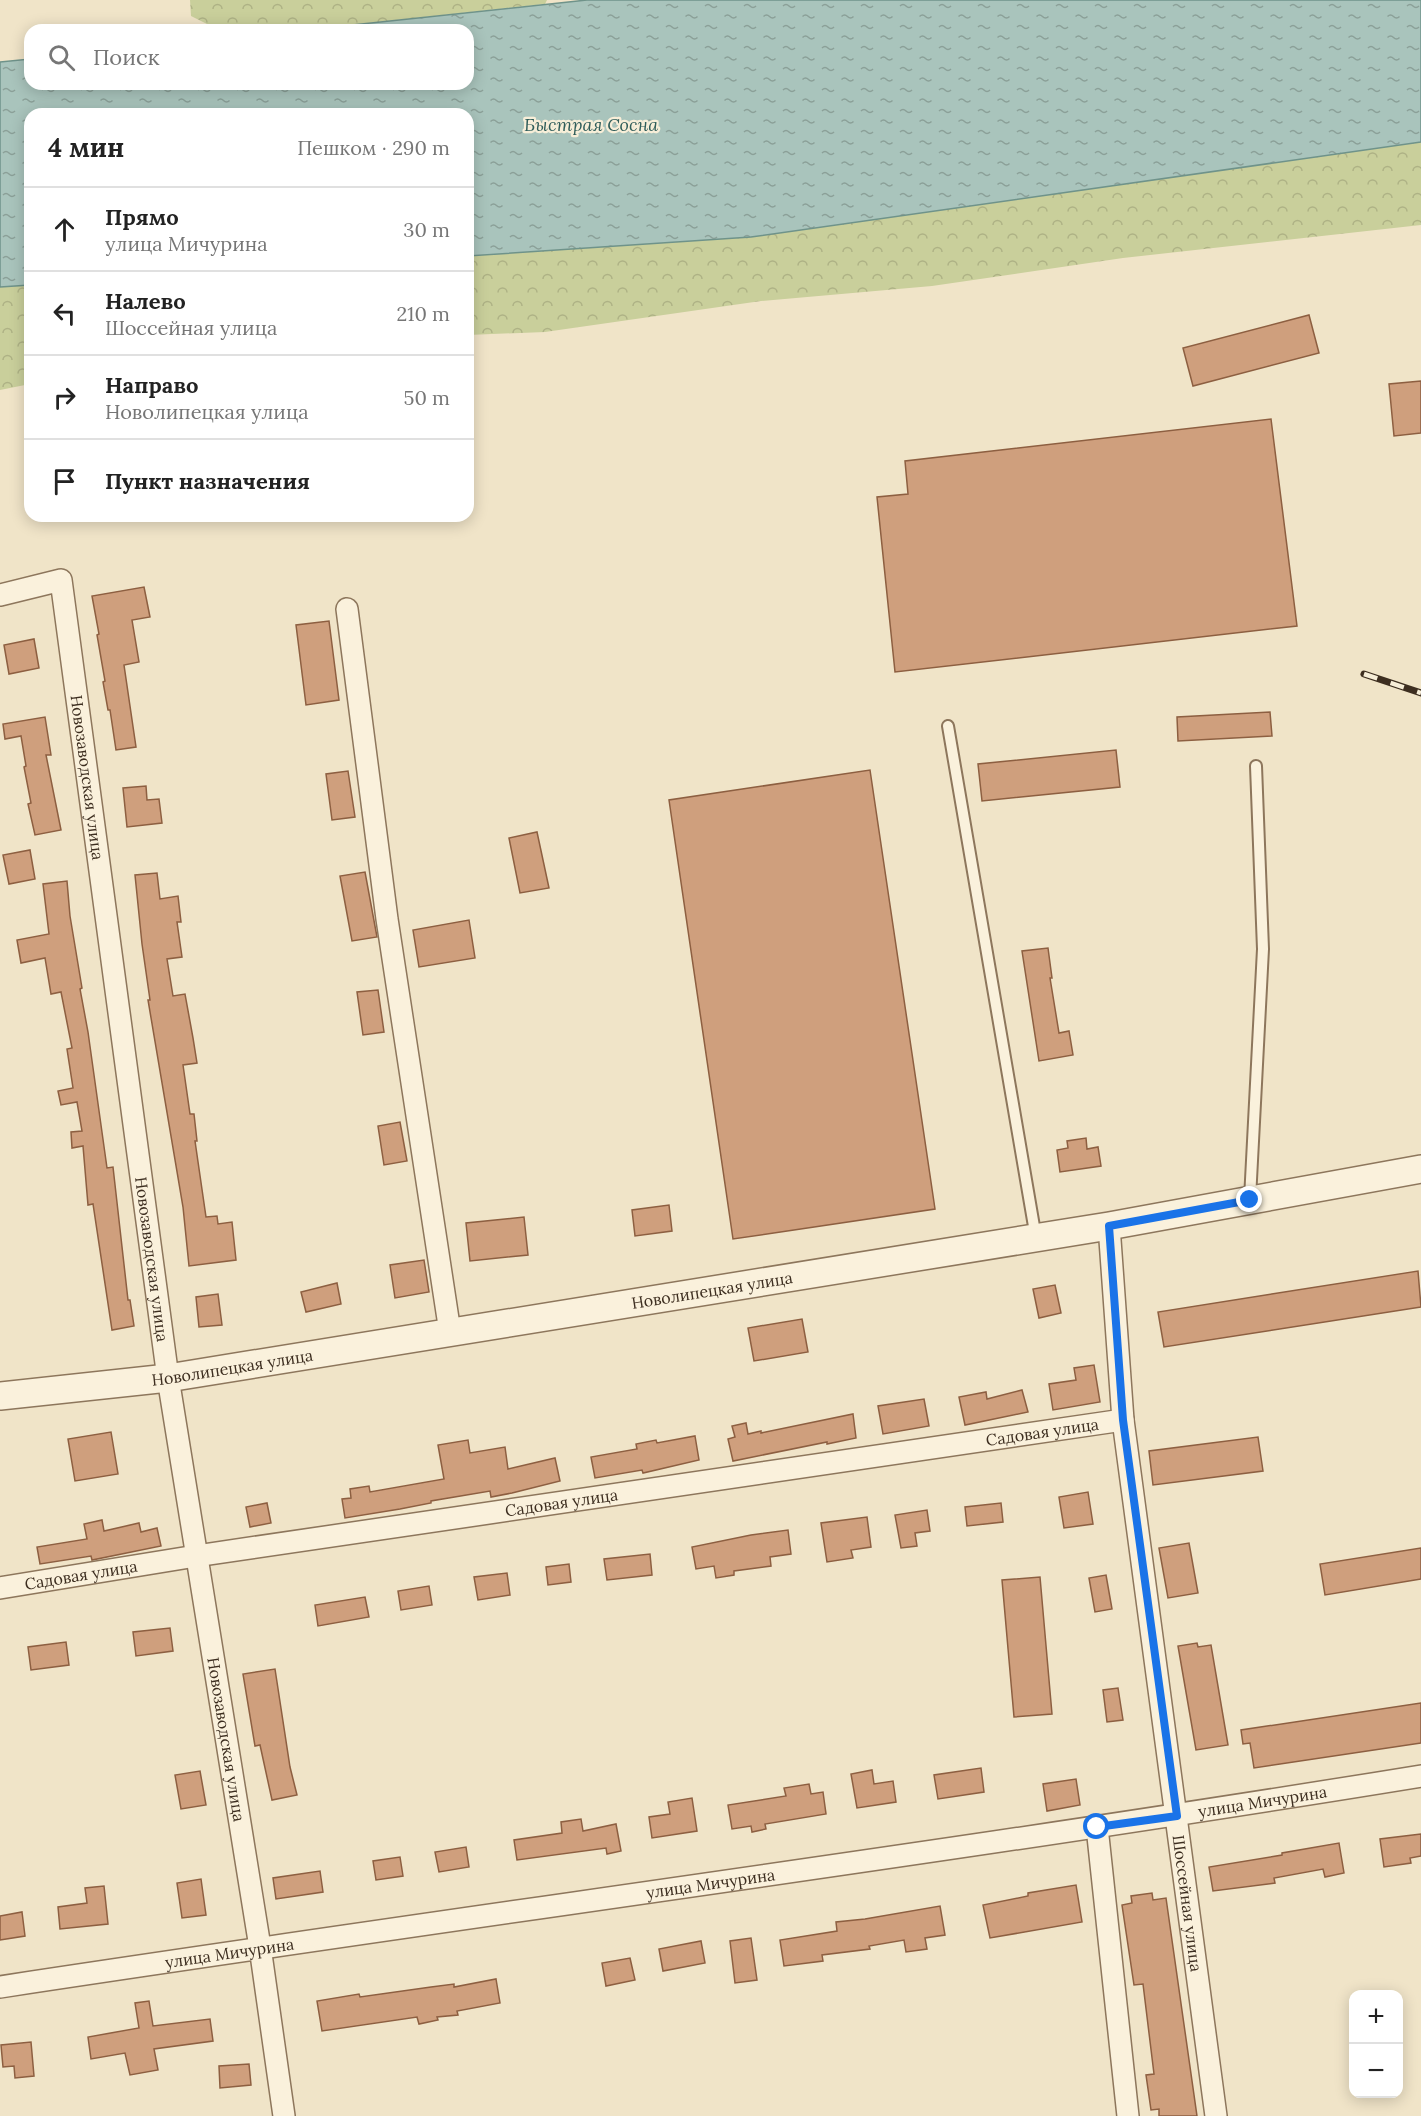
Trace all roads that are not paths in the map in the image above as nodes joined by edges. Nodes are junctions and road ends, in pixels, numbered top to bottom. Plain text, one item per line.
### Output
1 (0, 595) edge
2 (347, 609) dead end
3 (948, 726) dead end
4 (1256, 766) dead end
5 (1421, 1168) edge
6 (1250, 1200) junction
7 (1109, 1226) junction
8 (1036, 1238) junction
9 (450, 1332) junction
10 (168, 1378) junction
11 (0, 1396) edge
12 (1123, 1420) junction
13 (196, 1556) junction
14 (0, 1588) edge
15 (1421, 1776) edge
16 (1177, 1816) junction
17 (1097, 1827) junction
18 (260, 1947) junction
19 (0, 1987) edge
20 (284, 2116) edge
21 (1128, 2116) edge
22 (1216, 2116) edge

1 - 10 street, Новозаводская улица
2 - 9 street
3 - 8 lane
4 - 6 lane
5 - 6 street, Новолипецкая улица
6 - 7 street, Новолипецкая улица
7 - 8 street, Новолипецкая улица
7 - 12 street, Шоссейная улица
8 - 9 street, Новолипецкая улица
9 - 10 street, Новолипецкая улица
10 - 11 street, Новолипецкая улица
10 - 13 street, Новозаводская улица
12 - 13 street, Садовая улица
12 - 16 street, Шоссейная улица
13 - 14 street, Садовая улица
13 - 18 street, Новозаводская улица
15 - 16 street, улица Мичурина
16 - 17 street, улица Мичурина
16 - 22 street, Шоссейная улица
17 - 18 street, улица Мичурина
17 - 21 street
18 - 19 street, улица Мичурина
18 - 20 street, Новозаводская улица

